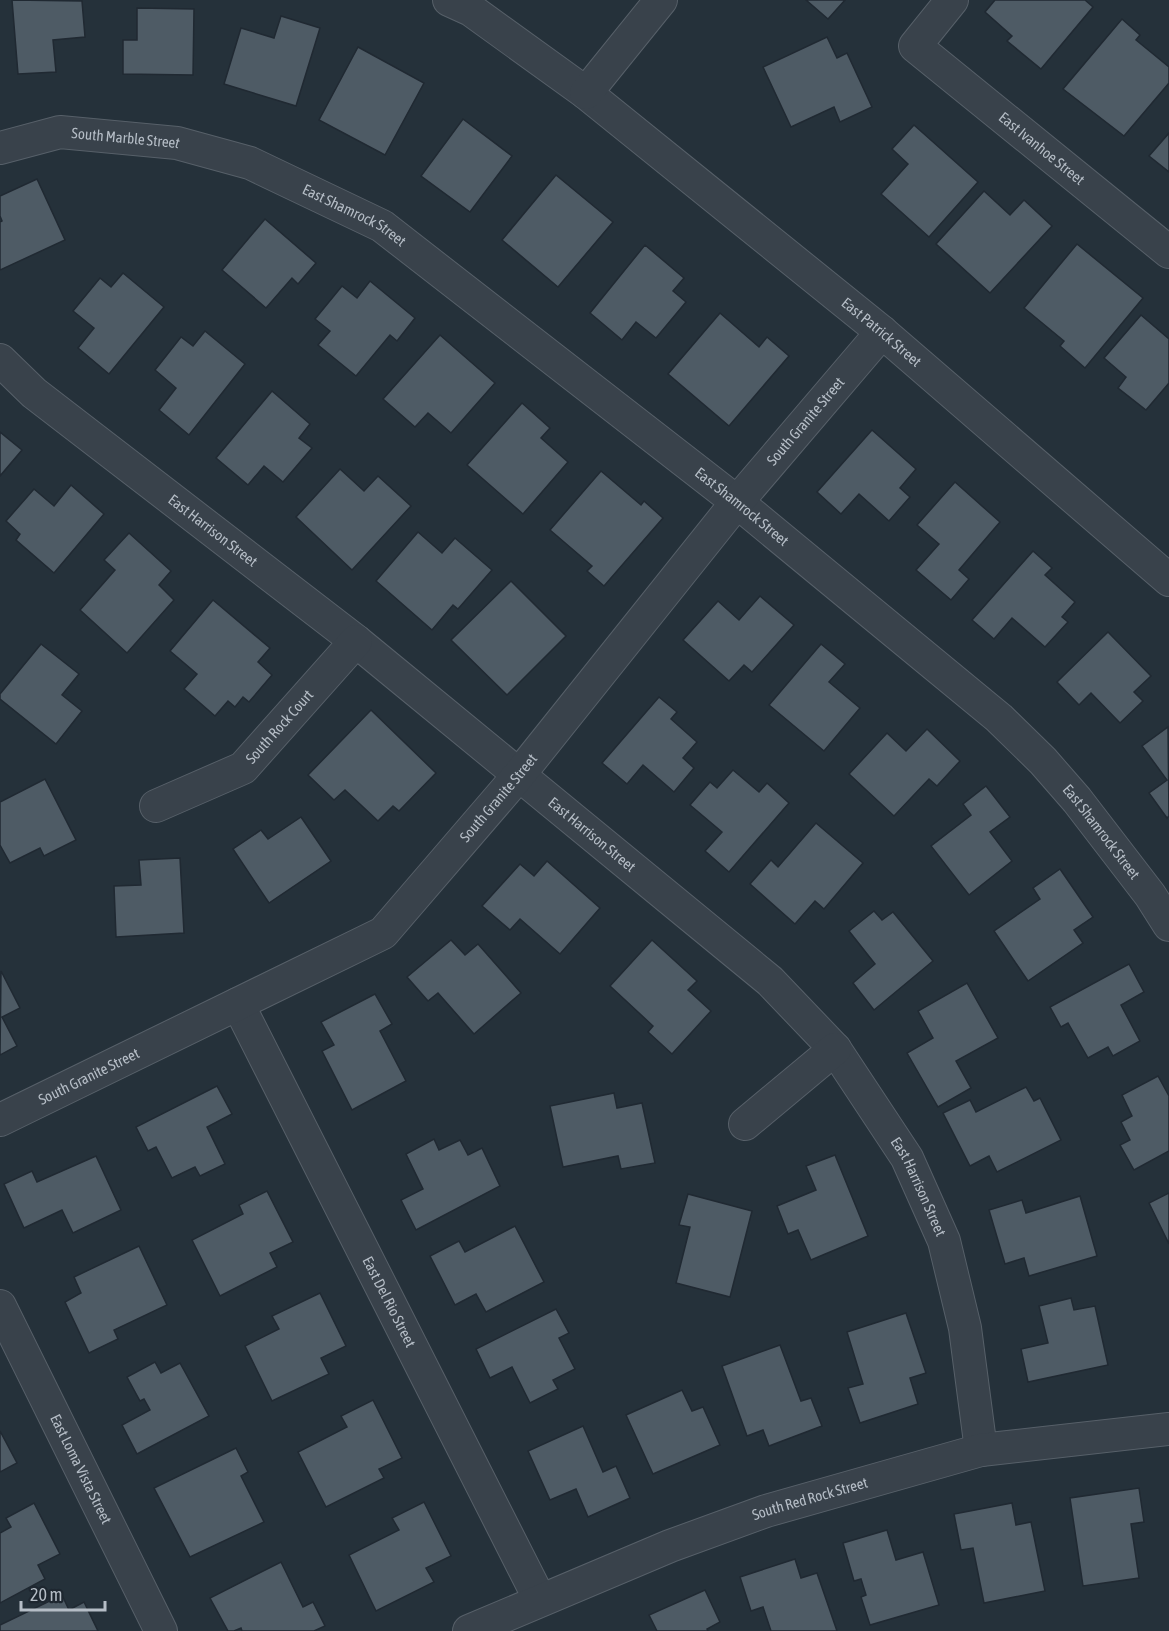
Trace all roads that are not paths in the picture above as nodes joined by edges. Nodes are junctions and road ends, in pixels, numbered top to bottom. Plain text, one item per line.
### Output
1 (449, 0) edge
2 (661, 0) edge
3 (952, 0) edge
4 (586, 93) junction
5 (0, 148) edge
6 (250, 163) joint
7 (1169, 252) edge
8 (882, 332) junction
9 (0, 360) edge
10 (737, 502) junction
11 (1169, 580) edge
12 (356, 641) junction
13 (518, 776) junction
14 (156, 806) dead end
15 (1169, 925) edge
16 (238, 1004) junction
17 (835, 1049) junction
18 (0, 1120) edge
19 (745, 1124) dead end
20 (0, 1306) edge
21 (1169, 1429) edge
22 (981, 1450) junction
23 (540, 1600) junction
24 (161, 1631) edge
25 (469, 1631) edge

1 - 4 street, East Patrick Street
2 - 4 street
3 - 7 street, East Ivanhoe Street
4 - 8 street, East Patrick Street
5 - 6 street, South Marble Street
6 - 10 street, East Shamrock Street
8 - 10 street, South Granite Street
8 - 11 street, East Patrick Street
9 - 12 street, East Harrison Street
10 - 13 street, South Granite Street
10 - 15 street, East Shamrock Street
12 - 13 street, East Harrison Street
12 - 14 street, South Rock Court
13 - 16 street, South Granite Street
13 - 17 street, East Harrison Street
16 - 18 street, South Granite Street
16 - 23 street, East Del Rio Street
17 - 19 street
17 - 22 street, East Harrison Street
20 - 24 street, East Loma Vista Street
21 - 22 street, South Red Rock Street
22 - 23 street, South Red Rock Street
23 - 25 street, South Red Rock Street

